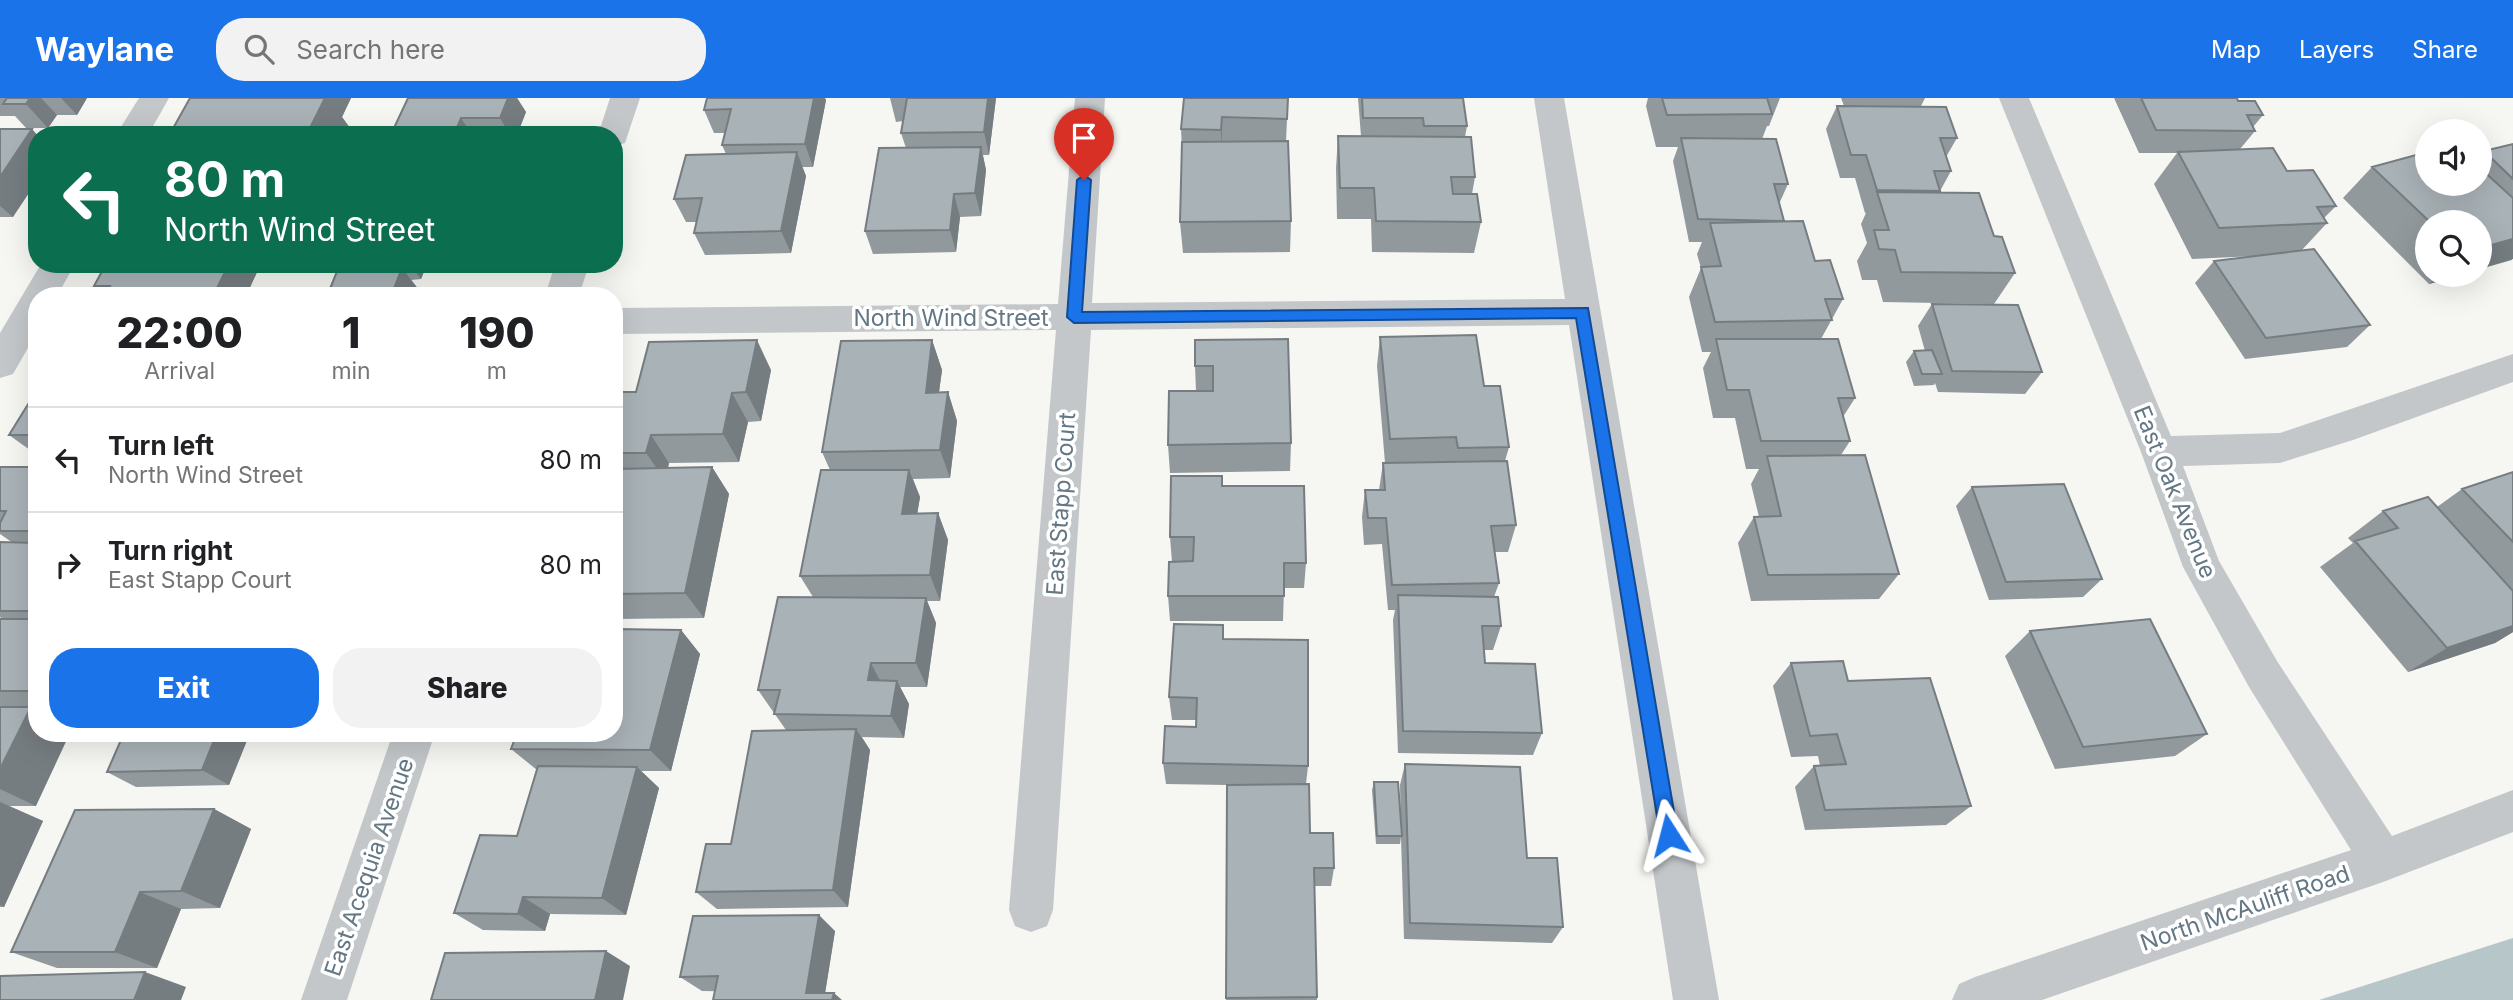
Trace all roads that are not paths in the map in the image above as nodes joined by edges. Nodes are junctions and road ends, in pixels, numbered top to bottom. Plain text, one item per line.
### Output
1 (153, 98) edge
2 (625, 98) edge
3 (1090, 98) edge
4 (1549, 98) edge
5 (2014, 98) edge
6 (137, 126) edge
7 (617, 126) edge
8 (1583, 312) junction
9 (1074, 317) junction
10 (19, 318) edge
11 (623, 321) edge
12 (0, 364) edge
13 (2513, 368) edge
14 (2159, 452) junction
15 (411, 742) edge
16 (2513, 811) edge
17 (2383, 861) junction
18 (1031, 910) dead end
19 (324, 1000) edge
20 (1696, 1000) edge
21 (1975, 1000) edge

1 - 6 street
2 - 7 street
3 - 9 street, East Stapp Court
4 - 8 street
5 - 14 street, East Oak Avenue
8 - 9 street, North Wind Street
8 - 20 street
9 - 11 street, North Wind Street
9 - 18 street, East Stapp Court
10 - 12 street
13 - 14 street
14 - 17 street, East Oak Avenue
15 - 19 street, East Acequia Avenue
16 - 17 street, North McAuliff Road
17 - 21 street, North McAuliff Road

